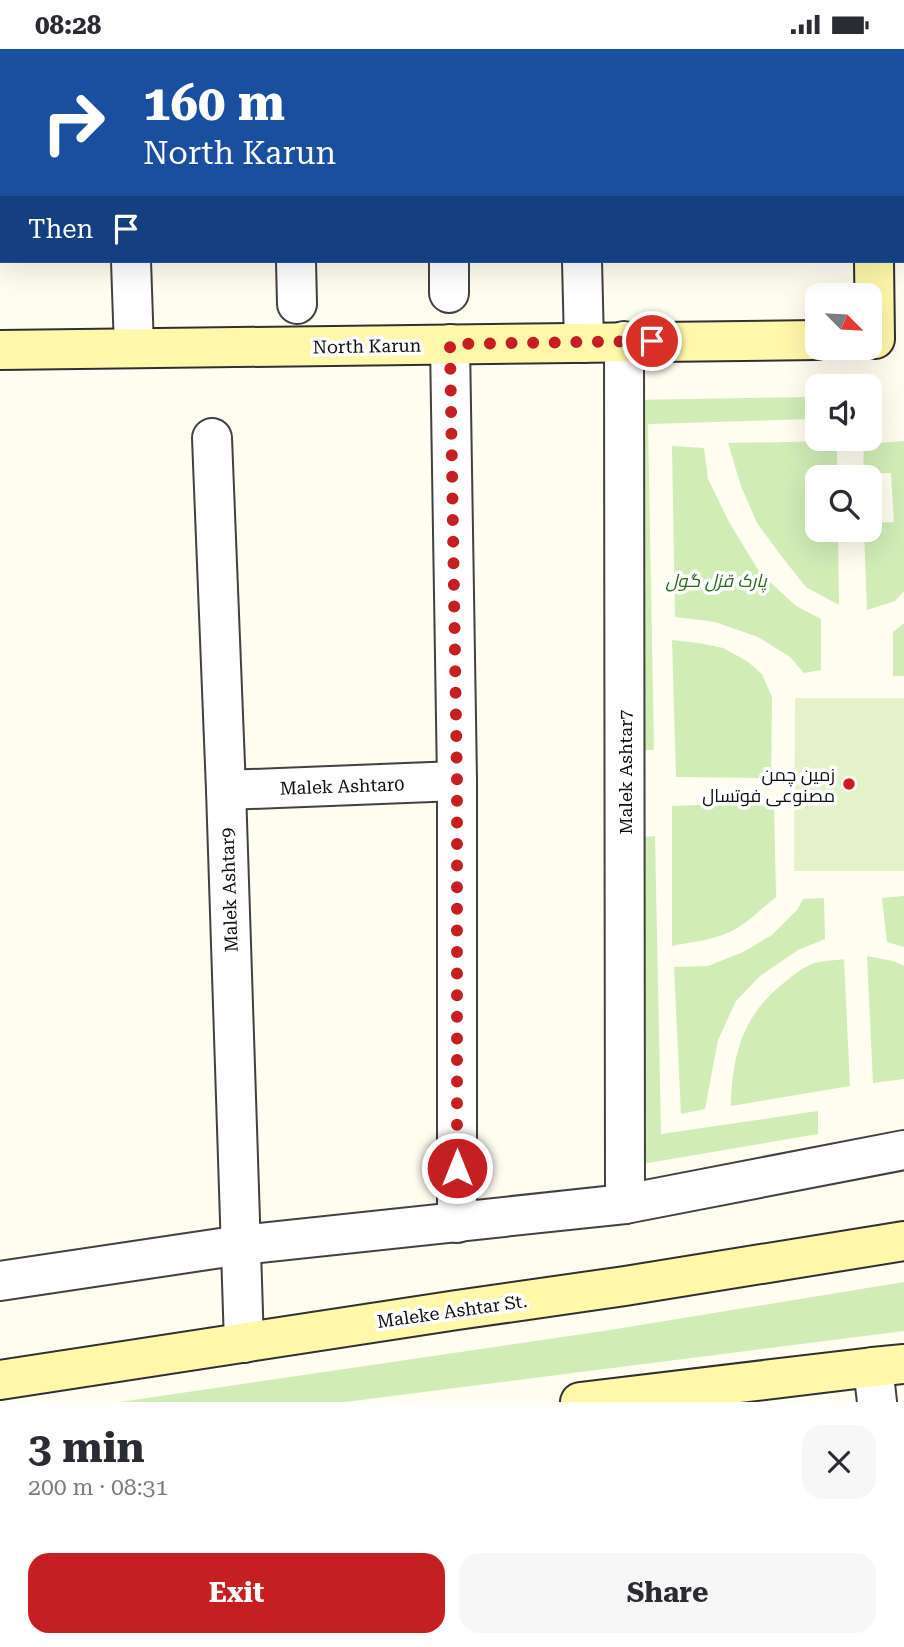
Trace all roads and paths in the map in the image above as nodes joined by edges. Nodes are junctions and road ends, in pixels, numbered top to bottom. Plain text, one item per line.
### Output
1 (131, 263) edge
2 (296, 263) edge
3 (582, 263) edge
4 (874, 263) edge
5 (297, 305) dead end
6 (883, 339) edge
7 (805, 340) edge
8 (624, 341) junction
9 (584, 343) junction
10 (450, 344) junction
11 (134, 348) junction
12 (0, 350) edge
13 (212, 438) dead end
14 (457, 781) junction
15 (226, 790) junction
16 (904, 1150) edge
17 (625, 1204) junction
18 (457, 1223) junction
19 (904, 1241) edge
20 (241, 1245) junction
21 (0, 1281) edge
22 (244, 1343) junction
23 (885, 1378) edge
24 (0, 1380) edge
25 (580, 1402) edge

1 - 11 street
2 - 5 street
3 - 9 street
4 - 6 main road
7 - 8 main road, North Karun
8 - 9 main road, North Karun
8 - 17 street, Malek Ashtar7
9 - 10 main road, North Karun
10 - 11 main road, North Karun
10 - 14 street
11 - 12 main road, North Karun
13 - 15 street, Malek Ashtar9
14 - 15 street, Malek Ashtar0
14 - 18 street
15 - 20 street, Malek Ashtar9
16 - 17 street
17 - 18 street
18 - 20 street
19 - 22 main road, Maleke Ashtar St.
20 - 21 street
20 - 22 street, Malek Ashtar9
22 - 24 main road, Maleke Ashtar St.
23 - 25 main road

